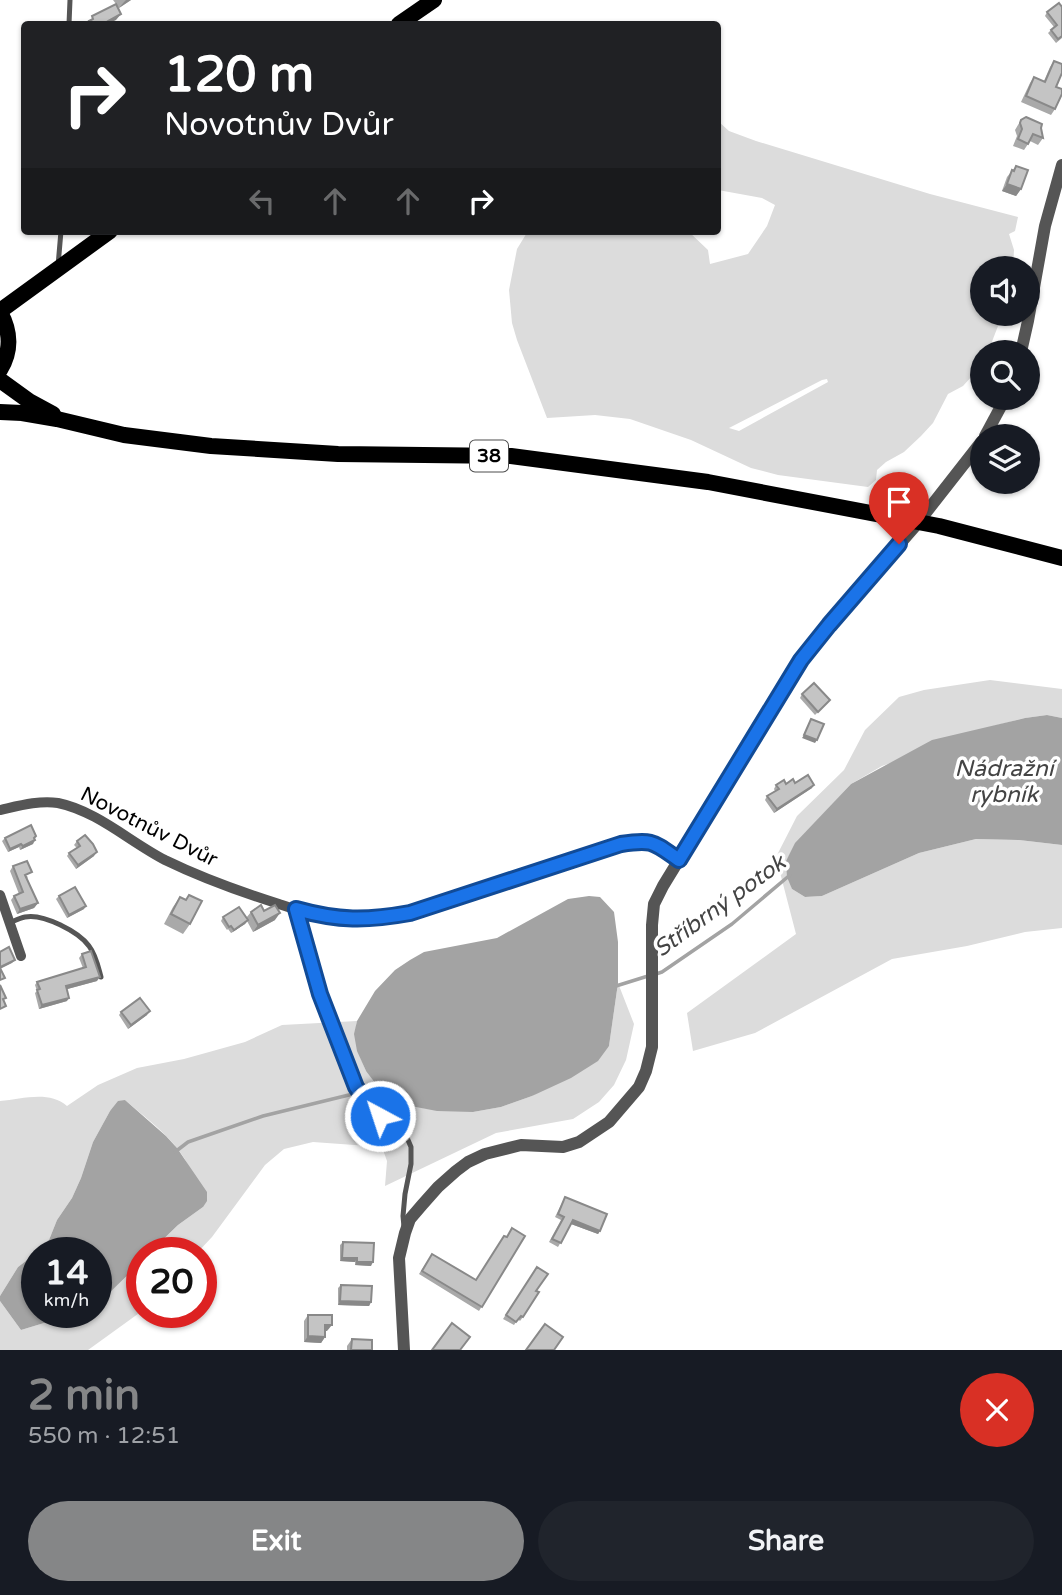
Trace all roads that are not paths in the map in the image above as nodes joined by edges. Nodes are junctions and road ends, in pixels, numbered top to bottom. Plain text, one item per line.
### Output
1 (70, 0) edge
2 (434, 0) edge
3 (69, 21) edge
4 (403, 21) edge
5 (1062, 165) edge
6 (61, 235) edge
7 (104, 235) edge
8 (57, 269) junction
9 (0, 312) edge
10 (1023, 340) edge
11 (0, 370) edge
12 (0, 380) edge
13 (0, 412) edge
14 (75, 423) junction
15 (970, 456) edge
16 (1062, 558) edge
17 (0, 810) edge
18 (679, 860) junction
19 (0, 895) edge
20 (296, 909) junction
21 (9, 922) junction
22 (21, 956) dead end
23 (101, 977) edge
24 (405, 1233) junction
25 (404, 1350) edge

1 - 3 lane
2 - 4 main road
5 - 10 street
6 - 8 lane
7 - 8 main road
8 - 9 main road
9 - 11 main road
12 - 14 main road, 38
13 - 14 main road
14 - 16 main road, 38
15 - 18 street
17 - 20 street, Novotnův Dvůr
18 - 20 street, Novotnův Dvůr
18 - 24 street
19 - 21 street
20 - 24 lane
21 - 22 street
21 - 23 lane
24 - 25 street

